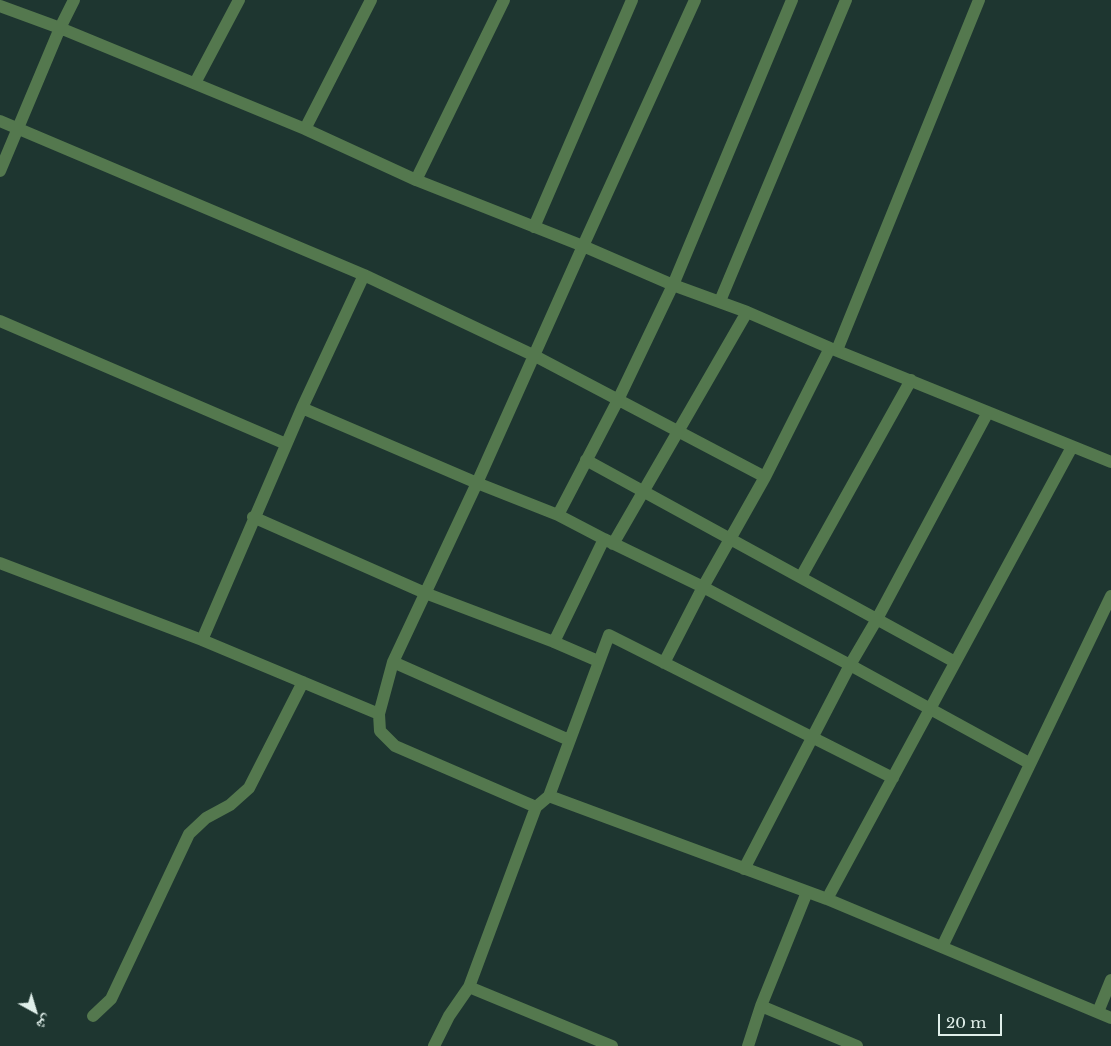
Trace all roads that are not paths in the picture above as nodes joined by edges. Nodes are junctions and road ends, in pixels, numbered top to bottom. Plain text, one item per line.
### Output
1 (74, 0) edge
2 (239, 0) edge
3 (371, 0) edge
4 (504, 0) edge
5 (632, 0) edge
6 (695, 0) edge
7 (792, 0) edge
8 (846, 0) edge
9 (979, 0) edge
10 (0, 6) edge
11 (60, 28) junction
12 (195, 83) junction
13 (0, 121) edge
14 (19, 128) junction
15 (305, 129) junction
16 (0, 171) edge
17 (416, 180) junction
18 (534, 227) junction
19 (583, 246) junction
20 (364, 275) junction
21 (672, 285) junction
22 (720, 302) junction
23 (747, 312) junction
24 (0, 321) edge
25 (834, 349) junction
26 (534, 356) junction
27 (911, 380) junction
28 (618, 400) junction
29 (302, 408) junction
30 (988, 412) junction
31 (678, 432) junction
32 (286, 444) junction
33 (1072, 447) junction
34 (586, 460) junction
35 (1111, 462) edge
36 (765, 477) junction
37 (477, 483) junction
38 (644, 492) junction
39 (558, 515) junction
40 (254, 517) junction
41 (729, 539) junction
42 (609, 542) junction
43 (0, 563) edge
44 (801, 577) junction
45 (703, 587) junction
46 (425, 593) junction
47 (1111, 596) edge
48 (878, 618) junction
49 (202, 640) junction
50 (554, 642) junction
51 (393, 662) junction
52 (598, 662) junction
53 (955, 662) junction
54 (664, 663) junction
55 (850, 665) junction
56 (303, 682) junction
57 (930, 709) junction
58 (379, 714) junction
59 (812, 738) junction
60 (569, 740) junction
61 (1029, 763) junction
62 (893, 778) junction
63 (549, 796) junction
64 (536, 807) junction
65 (744, 869) junction
66 (807, 892) junction
67 (827, 899) junction
68 (942, 947) junction
69 (1111, 980) edge
70 (469, 987) junction
71 (761, 1006) junction
72 (1098, 1012) junction
73 (94, 1016) dead end
74 (1111, 1018) edge
75 (434, 1046) edge
76 (612, 1046) edge
77 (748, 1046) edge
78 (857, 1046) edge

1 - 11 street
2 - 12 street
3 - 15 street
4 - 17 street
5 - 18 street
6 - 19 street
7 - 21 street
8 - 22 street
9 - 25 street
10 - 11 street
11 - 12 street
11 - 14 street
12 - 15 street
13 - 14 street
14 - 16 street
14 - 20 street
15 - 17 street
17 - 18 street
18 - 19 street
19 - 21 street
19 - 26 street
20 - 26 street
20 - 29 street
21 - 22 street
21 - 28 street
22 - 23 street
23 - 25 street
23 - 31 street
24 - 32 street
25 - 27 street
25 - 36 street
26 - 28 street
26 - 37 street
27 - 30 street
27 - 44 street
28 - 31 street
28 - 34 street
29 - 32 street
29 - 37 street
30 - 33 street
30 - 48 street
31 - 36 street
31 - 38 street
32 - 40 street
33 - 35 street
33 - 53 street
34 - 38 street
34 - 39 street
36 - 41 street
37 - 39 street
37 - 46 street
38 - 41 street
38 - 42 street
39 - 42 street
40 - 46 street
40 - 49 street
41 - 44 street
41 - 45 street
42 - 45 street
42 - 50 street
43 - 49 street
44 - 48 street
45 - 54 street
45 - 55 street
46 - 50 street
46 - 51 street
47 - 61 street
48 - 53 street
48 - 55 street
49 - 56 street
50 - 52 street
51 - 58 street
51 - 60 street
52 - 54 street
52 - 60 street
53 - 57 street
54 - 59 street
55 - 57 street
55 - 59 street
56 - 58 street
56 - 73 street
57 - 61 street
57 - 62 street
58 - 64 street
59 - 62 street
59 - 65 street
60 - 63 street
61 - 68 street
62 - 67 street
63 - 64 street
63 - 65 street
64 - 70 street
65 - 66 street
66 - 67 street
66 - 71 street
67 - 68 street
68 - 72 street
69 - 72 street
70 - 75 street
70 - 76 street
71 - 77 street
71 - 78 street
72 - 74 street

